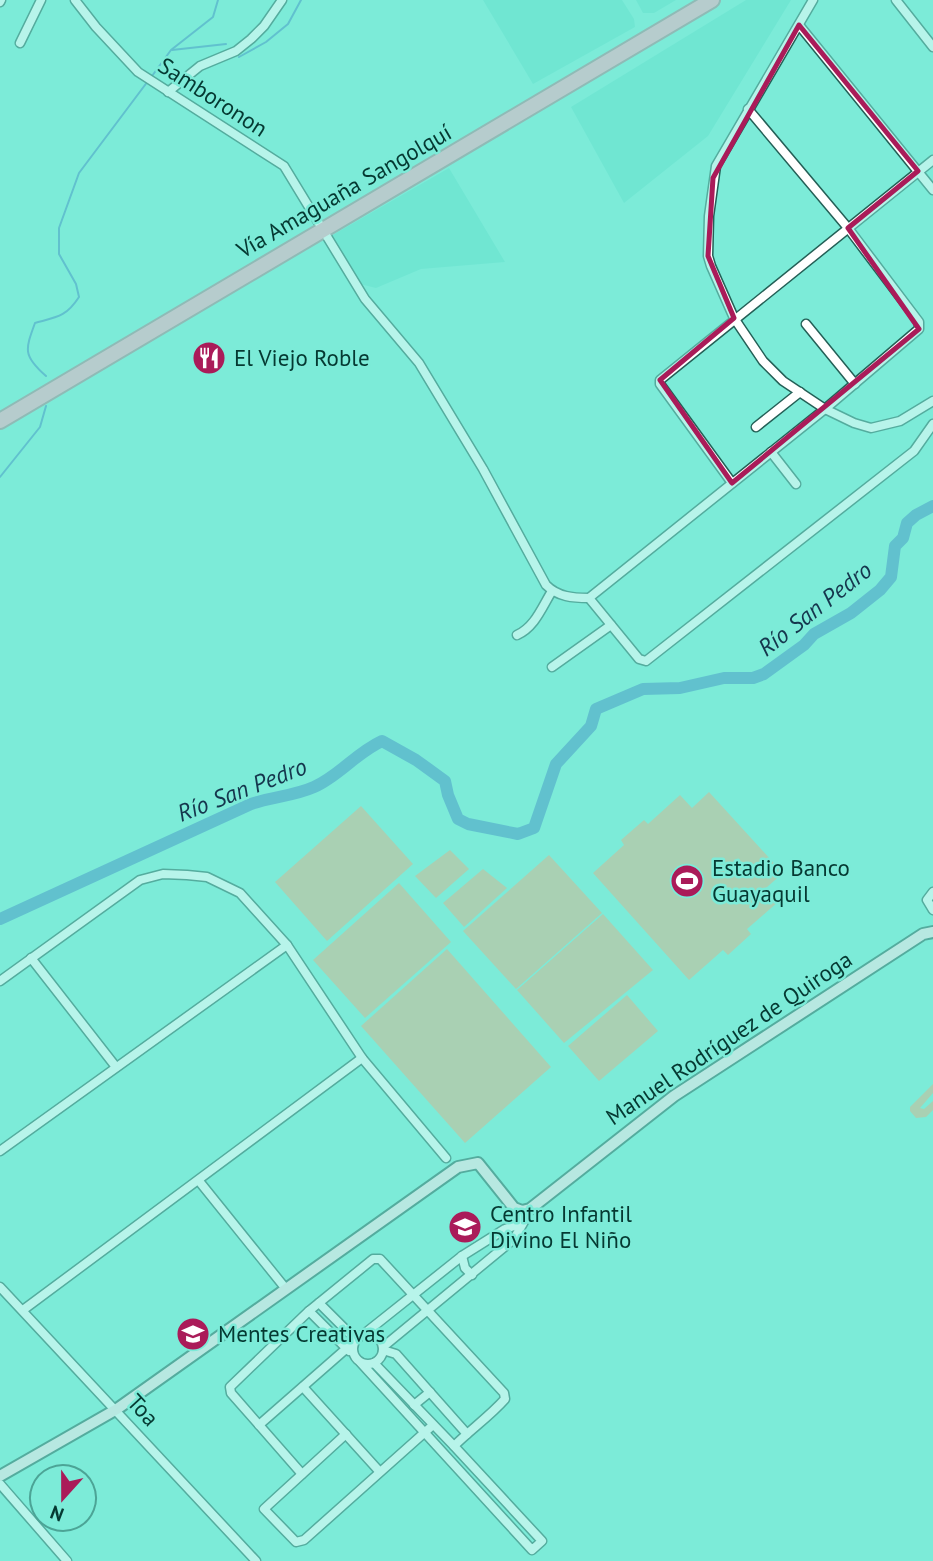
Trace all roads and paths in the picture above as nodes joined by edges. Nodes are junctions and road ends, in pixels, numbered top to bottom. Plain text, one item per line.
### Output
1 (41, 0) edge
2 (75, 0) edge
3 (282, 0) edge
4 (712, 0) edge
5 (813, 0) edge
6 (896, 0) edge
7 (799, 25) junction
8 (20, 43) dead end
9 (933, 47) edge
10 (165, 90) junction
11 (748, 109) junction
12 (933, 160) edge
13 (918, 171) junction
14 (933, 190) edge
15 (848, 228) junction
16 (322, 230) junction
17 (734, 318) junction
18 (806, 324) dead end
19 (855, 384) junction
20 (800, 392) junction
21 (933, 401) edge
22 (825, 409) junction
23 (0, 421) edge
24 (933, 424) edge
25 (756, 427) dead end
26 (771, 452) junction
27 (732, 483) junction
28 (796, 484) dead end
29 (552, 591) junction
30 (589, 598) junction
31 (611, 625) junction
32 (517, 635) dead end
33 (552, 667) dead end
34 (933, 892) edge
35 (933, 910) edge
36 (933, 932) edge
37 (287, 945) junction
38 (31, 958) junction
39 (0, 981) edge
40 (362, 1058) junction
41 (116, 1068) junction
42 (0, 1151) edge
43 (446, 1158) dead end
44 (199, 1181) junction
45 (530, 1209) junction
46 (461, 1256) junction
47 (472, 1275) junction
48 (0, 1287) edge
49 (286, 1289) junction
50 (413, 1293) junction
51 (319, 1303) junction
52 (23, 1310) junction
53 (309, 1311) junction
54 (428, 1312) junction
55 (364, 1334) junction
56 (356, 1340) junction
57 (346, 1349) junction
58 (383, 1349) junction
59 (354, 1355) junction
60 (361, 1363) junction
61 (374, 1363) junction
62 (303, 1387) junction
63 (429, 1392) junction
64 (414, 1405) junction
65 (117, 1409) junction
66 (259, 1425) junction
67 (433, 1425) junction
68 (423, 1432) junction
69 (346, 1433) junction
70 (467, 1434) junction
71 (454, 1446) junction
72 (465, 1458) junction
73 (455, 1467) junction
74 (379, 1471) junction
75 (302, 1474) junction
76 (0, 1476) edge
77 (0, 1484) edge
78 (67, 1561) edge
79 (256, 1561) edge

1 - 8 street
2 - 10 street, Samboronon
3 - 10 street
4 - 16 highway, Vía Amaguaña Sangolquí
5 - 7 street
6 - 9 street
7 - 11 street
7 - 13 street
10 - 16 street, Samboronon
11 - 15 street
11 - 17 street
12 - 13 street
13 - 14 street
13 - 15 street
15 - 17 street
15 - 19 street
16 - 23 highway, Vía Amaguaña Sangolquí
16 - 29 street, Samboronon
17 - 20 street
17 - 27 street
18 - 19 street
19 - 22 street
20 - 22 street
20 - 25 street
21 - 22 street
22 - 26 street
24 - 31 street
26 - 27 street
26 - 28 street
27 - 30 street
29 - 30 street
29 - 32 street
30 - 31 street
31 - 33 street
34 - 35 street
36 - 45 street, Manuel Rodríguez de Quiroga
37 - 38 street
37 - 40 street
37 - 41 street
38 - 39 street
38 - 41 street
40 - 43 street
40 - 44 street
41 - 42 street
44 - 49 street
44 - 52 street
45 - 46 street
45 - 47 street
45 - 49 street
46 - 47 street
46 - 50 street
47 - 54 street
48 - 52 street, Toa
49 - 65 street
50 - 51 street
50 - 54 street
50 - 55 street
51 - 53 street
51 - 56 street
52 - 65 street, Toa
53 - 57 street
53 - 66 street
54 - 58 street
54 - 70 street
55 - 56 street
55 - 58 street
56 - 57 street
56 - 59 street
57 - 59 street
57 - 62 street
58 - 61 street
58 - 63 street
59 - 60 street
60 - 61 street
60 - 68 street
61 - 64 street
62 - 66 street
62 - 69 street
63 - 64 street
63 - 70 street
64 - 67 street
65 - 76 street
65 - 79 street, Toa
66 - 75 street
67 - 68 street
67 - 71 street
68 - 73 street
68 - 74 street
69 - 74 street
69 - 75 street
70 - 71 street
71 - 72 street
72 - 73 street
72 - 73 street
74 - 75 street
77 - 78 street

